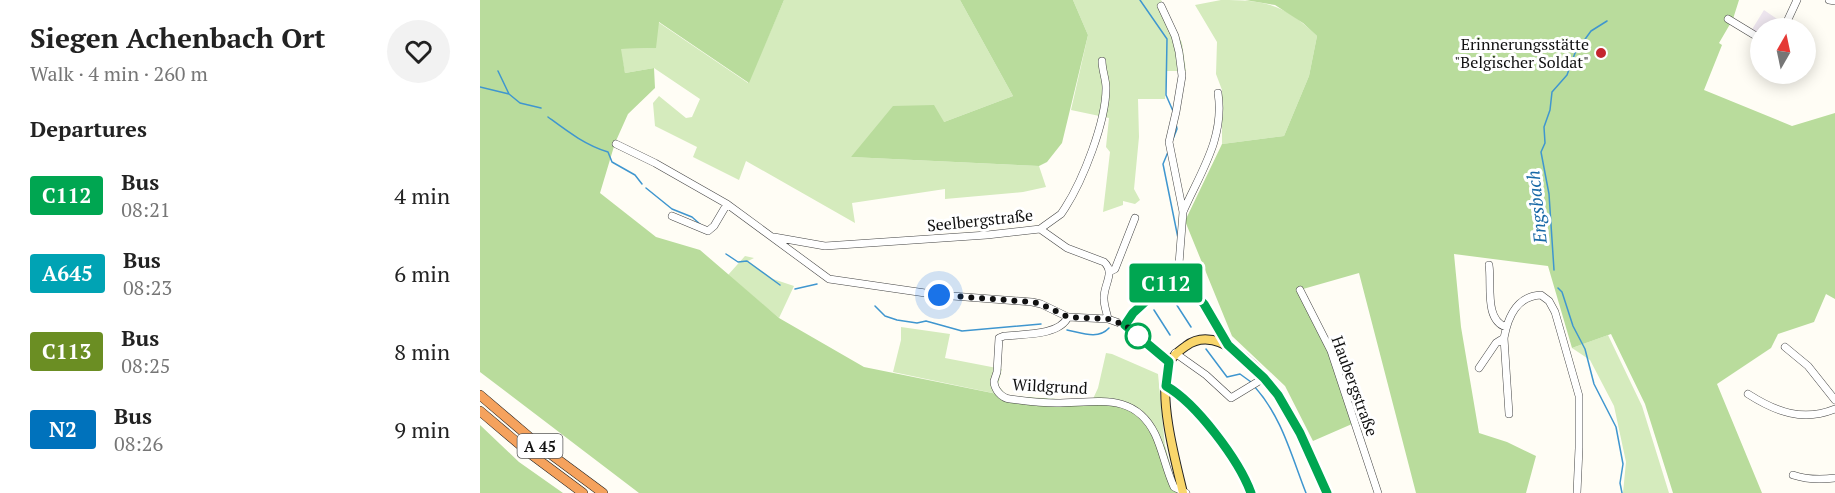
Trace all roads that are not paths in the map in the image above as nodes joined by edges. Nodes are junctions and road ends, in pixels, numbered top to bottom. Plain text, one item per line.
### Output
1 (1797, 0) edge
2 (1829, 0) edge
3 (1835, 0) edge
4 (1161, 6) dead end
5 (1789, 18) edge
6 (1728, 19) dead end
7 (1750, 32) edge
8 (1102, 61) dead end
9 (1218, 93) dead end
10 (616, 144) dead end
11 (727, 204) junction
12 (1183, 212) junction
13 (672, 216) dead end
14 (1135, 218) dead end
15 (1040, 229) junction
16 (772, 237) junction
17 (1489, 265) dead end
18 (1111, 271) junction
19 (1178, 277) junction
20 (1300, 290) dead end
21 (1068, 317) junction
22 (1108, 319) junction
23 (1125, 325) junction
24 (1506, 327) junction
25 (1504, 338) junction
26 (1228, 345) junction
27 (1785, 347) dead end
28 (1175, 353) junction
29 (1169, 362) junction
30 (1479, 368) dead end
31 (1264, 378) junction
32 (1166, 386) junction
33 (1748, 394) dead end
34 (480, 395) edge
35 (1835, 400) edge
36 (1835, 409) edge
37 (480, 411) edge
38 (1509, 414) dead end
39 (1793, 475) dead end
40 (1835, 478) edge
41 (583, 493) edge
42 (603, 493) edge
43 (1184, 493) edge
44 (1251, 493) edge
45 (1327, 493) edge
46 (1378, 493) edge
47 (1576, 493) edge

1 - 5 street
2 - 3 street
4 - 12 street
6 - 7 street
8 - 15 street, Seelbergstraße
9 - 12 street
10 - 11 street
11 - 13 street
11 - 16 street
12 - 19 street
14 - 18 street
15 - 16 street, Seelbergstraße
15 - 18 street
16 - 21 street
17 - 24 street
18 - 22 street
19 - 23 street
19 - 26 street
20 - 46 street, Haubergstraße
21 - 22 street
21 - 43 street, Wildgrund
22 - 23 street
23 - 29 street
24 - 25 street
24 - 47 street
25 - 30 street
25 - 38 street
26 - 28 main road
26 - 31 main road
27 - 35 street
28 - 29 main road
28 - 31 street
29 - 32 main road
31 - 45 main road
32 - 43 main road
32 - 44 street
33 - 36 street
34 - 42 highway, A 45
37 - 41 highway, A 45
39 - 40 street

